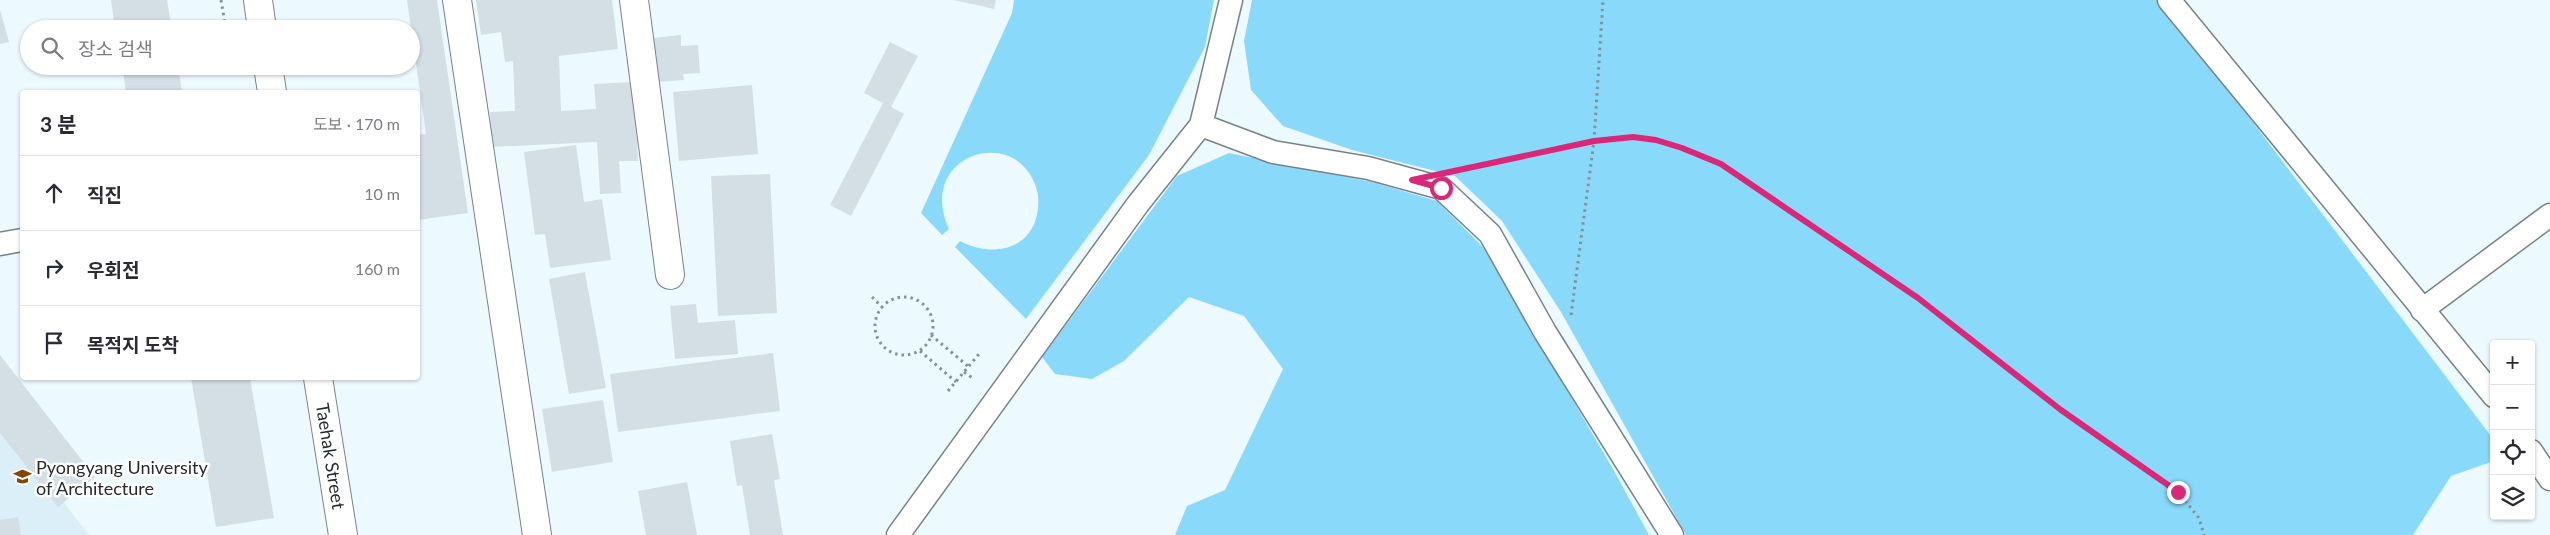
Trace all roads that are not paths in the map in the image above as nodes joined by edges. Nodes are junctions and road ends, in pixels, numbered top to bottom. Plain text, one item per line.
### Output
1 (258, 0) edge
2 (457, 0) edge
3 (634, 0) edge
4 (1231, 0) edge
5 (2169, 0) edge
6 (261, 20) edge
7 (269, 75) edge
8 (272, 90) edge
9 (1201, 125) junction
10 (2550, 215) edge
11 (20, 240) edge
12 (0, 244) edge
13 (670, 276) dead end
14 (2422, 310) junction
15 (318, 380) edge
16 (2490, 391) edge
17 (2535, 457) edge
18 (2550, 479) edge
19 (343, 535) edge
20 (537, 535) edge
21 (898, 535) edge
22 (1672, 535) edge

1 - 6 street
2 - 20 street
3 - 13 street
4 - 9 lane
5 - 14 lane
7 - 8 street
9 - 21 lane
9 - 22 lane
10 - 14 lane
11 - 12 lane
14 - 16 lane
15 - 19 street, Taehak Street
17 - 18 lane

